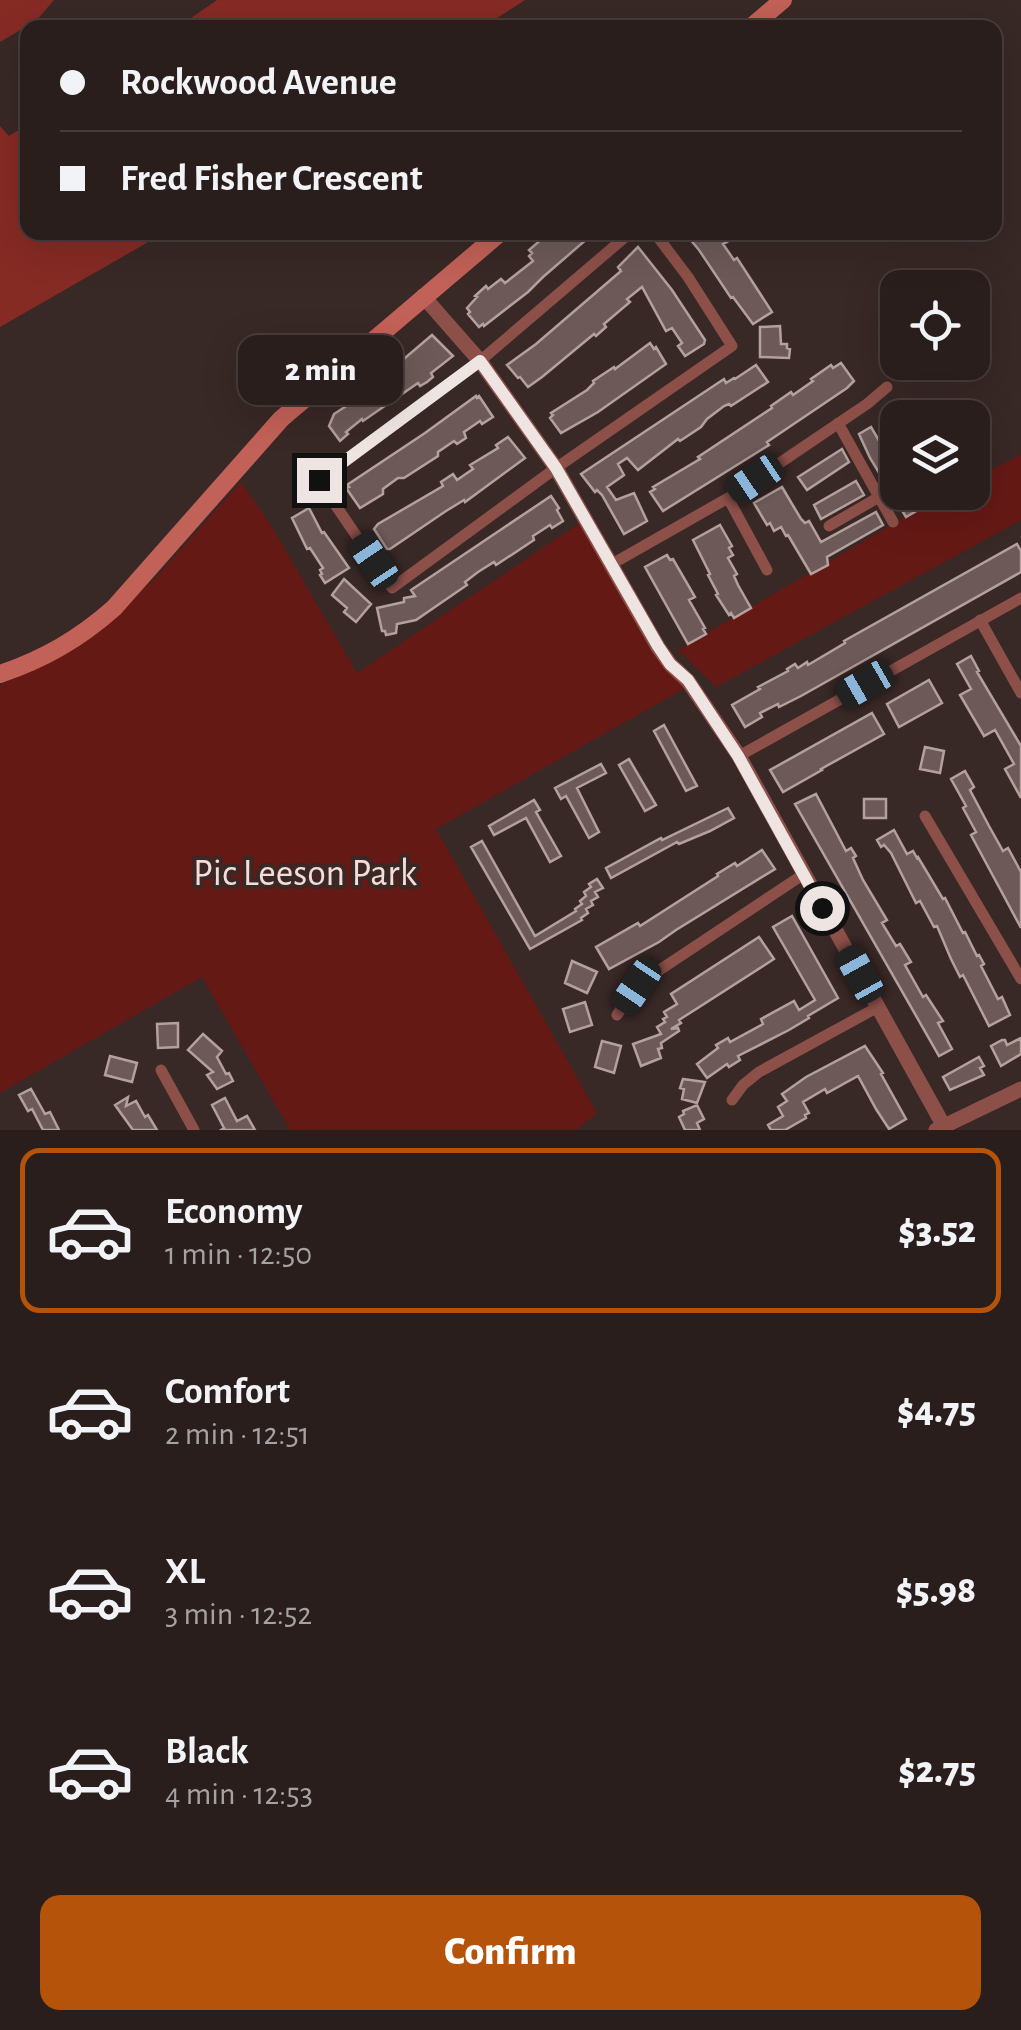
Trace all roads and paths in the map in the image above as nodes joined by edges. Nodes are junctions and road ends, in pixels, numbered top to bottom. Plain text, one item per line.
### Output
1 (783, 0) edge
2 (759, 20) edge
3 (491, 240) edge
4 (622, 240) edge
5 (660, 240) edge
6 (424, 296) junction
7 (480, 361) junction
8 (887, 388) dead end
9 (838, 423) junction
10 (556, 468) junction
11 (879, 497) junction
12 (728, 498) junction
13 (892, 522) dead end
14 (829, 526) dead end
15 (612, 564) junction
16 (767, 570) dead end
17 (1021, 598) edge
18 (980, 620) junction
19 (0, 674) edge
20 (1021, 693) edge
21 (738, 756) junction
22 (925, 816) dead end
23 (804, 874) junction
24 (1021, 979) edge
25 (878, 1007) junction
26 (617, 1015) dead end
27 (161, 1070) dead end
28 (1021, 1089) edge
29 (732, 1100) dead end
30 (942, 1129) edge
31 (194, 1130) edge

1 - 2 main road
3 - 6 main road
4 - 7 street
5 - 10 street
6 - 7 street
6 - 19 main road
7 - 10 street
7 - 10 street
8 - 9 street
9 - 11 street
9 - 12 street
10 - 15 street
11 - 13 street
11 - 14 street
12 - 15 street
12 - 16 street
15 - 21 street
17 - 18 street
18 - 20 street
18 - 21 street
21 - 23 street
22 - 24 street
23 - 25 street
23 - 26 street
25 - 29 street
25 - 30 street
27 - 31 street
28 - 30 street

